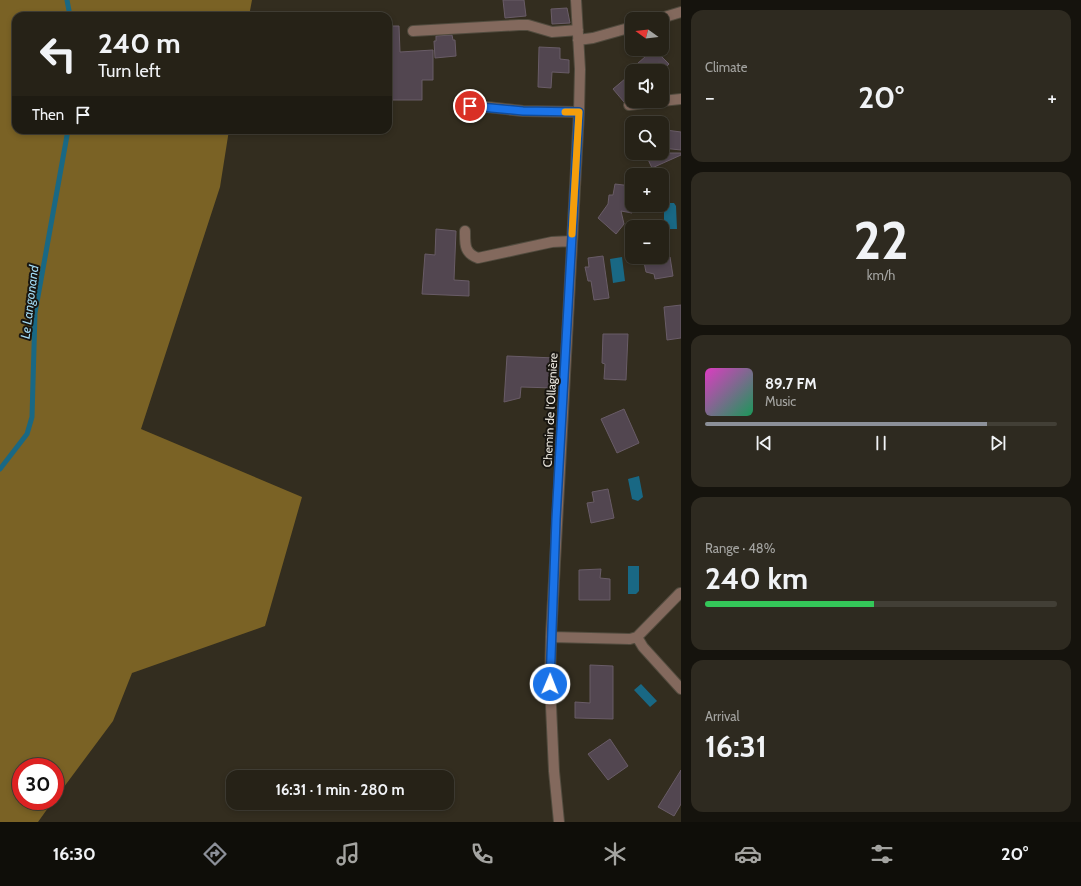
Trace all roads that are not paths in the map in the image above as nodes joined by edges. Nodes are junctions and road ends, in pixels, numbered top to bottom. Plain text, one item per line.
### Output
1 (576, 0) edge
2 (681, 12) edge
3 (669, 16) edge
4 (625, 28) edge
5 (414, 31) dead end
6 (578, 35) junction
7 (681, 99) edge
8 (669, 100) edge
9 (459, 104) dead end
10 (579, 112) junction
11 (465, 231) dead end
12 (572, 241) junction
13 (680, 593) edge
14 (551, 637) junction
15 (637, 637) junction
16 (681, 689) edge
17 (559, 822) edge

1 - 6 street, Chemin de l'Ollagnière
2 - 3 street
4 - 6 street
5 - 6 street
6 - 10 street, Chemin de l'Ollagnière
7 - 8 street
9 - 10 street
10 - 12 street, Chemin de l'Ollagnière
11 - 12 street
12 - 14 street, Chemin de l'Ollagnière
13 - 15 street
14 - 15 street
14 - 17 street, Chemin de l'Ollagnière
15 - 16 street

